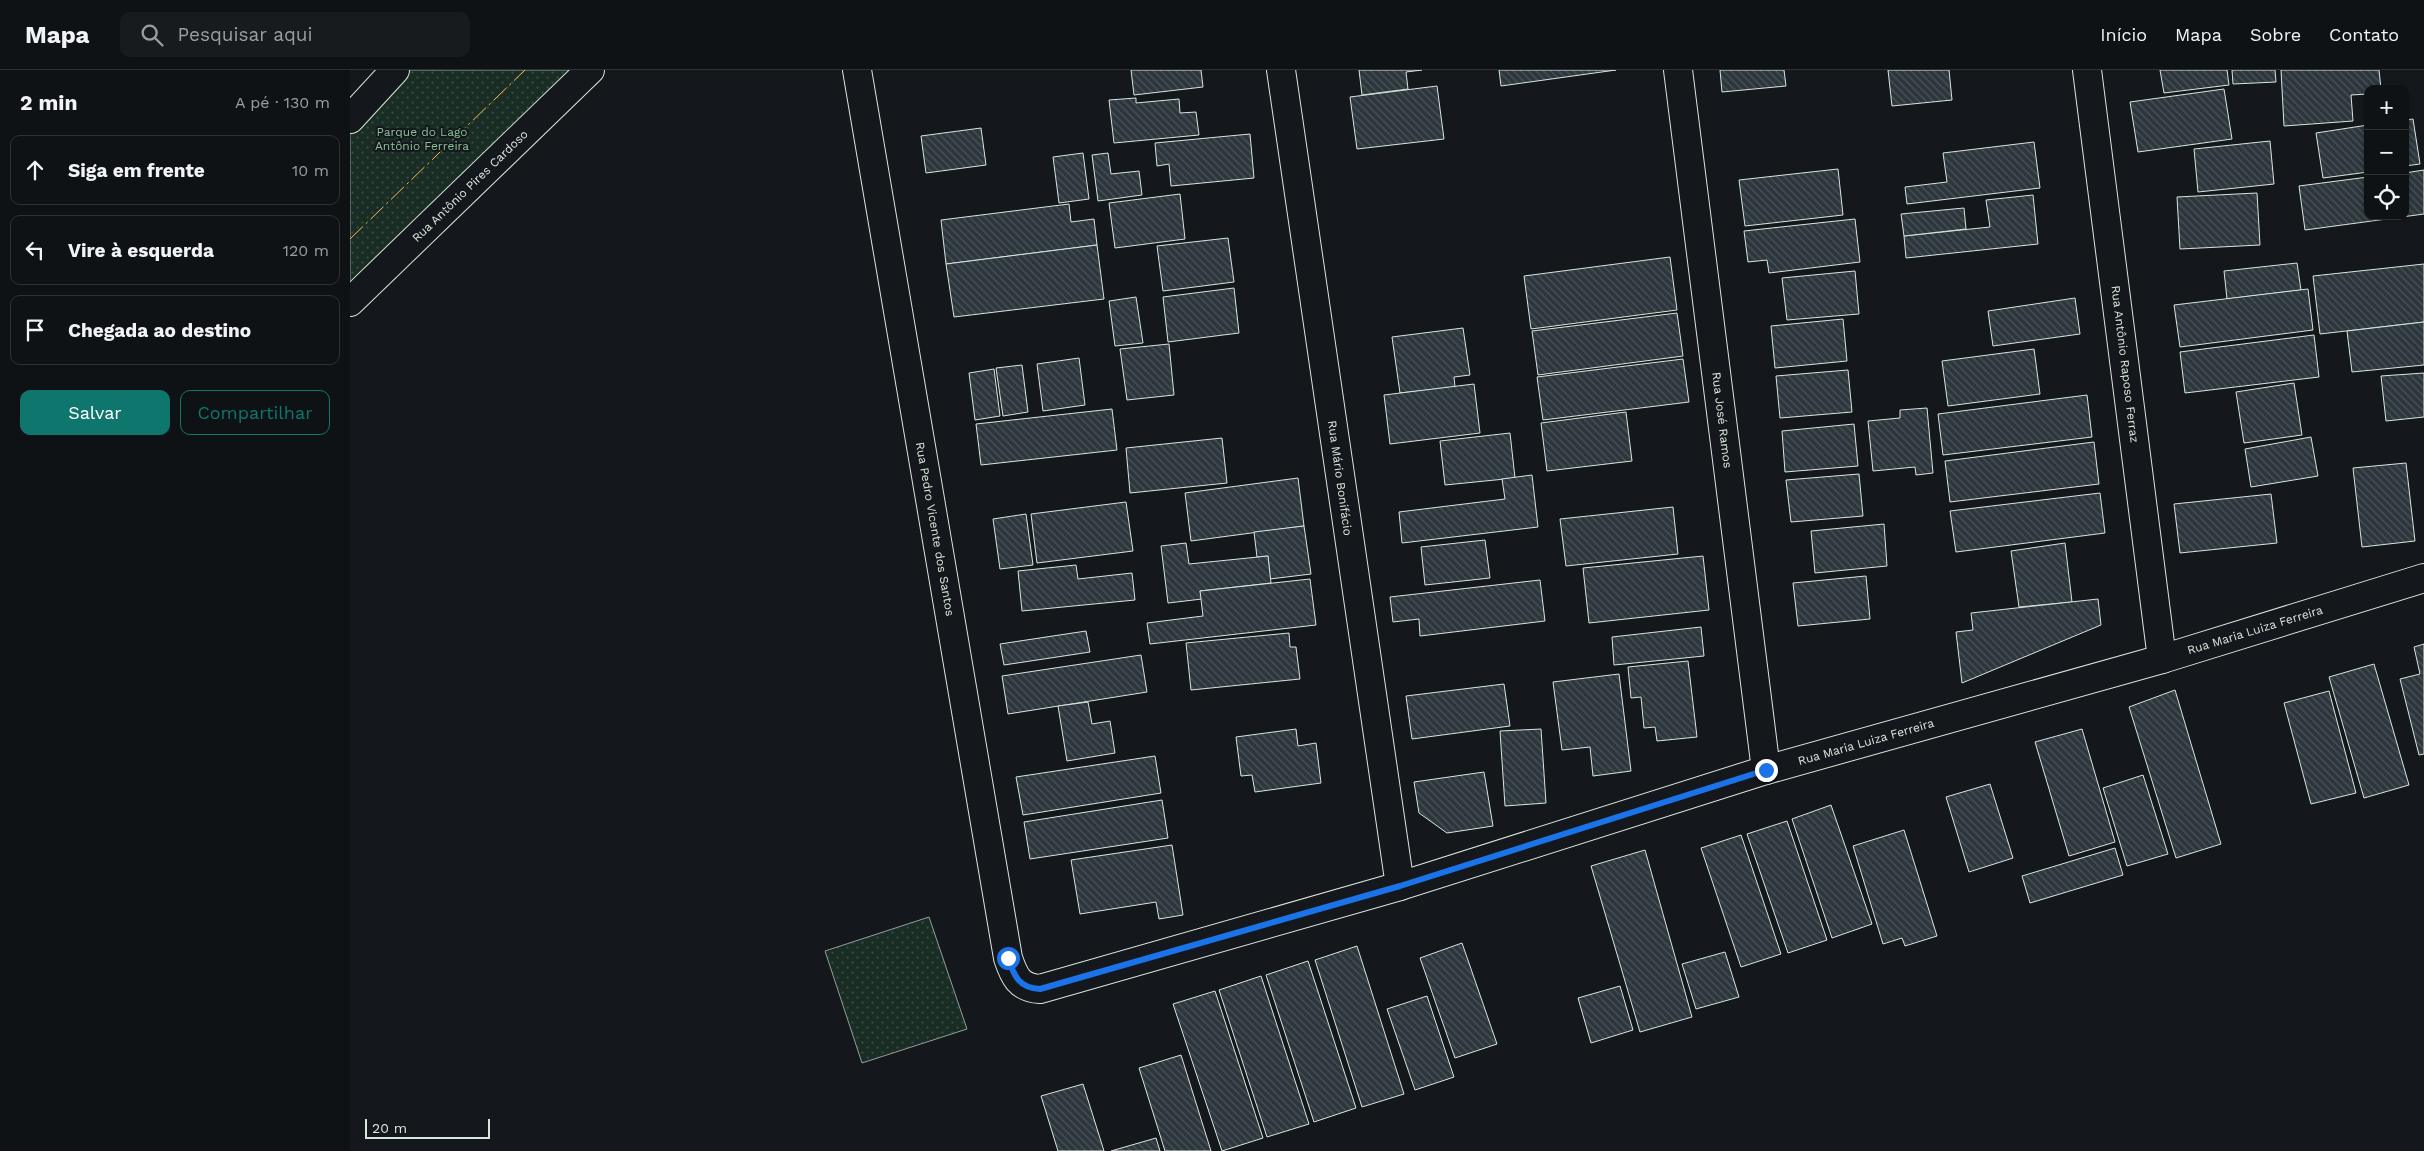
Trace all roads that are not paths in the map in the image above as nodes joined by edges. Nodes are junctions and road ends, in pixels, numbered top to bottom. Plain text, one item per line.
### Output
1 (395, 70) edge
2 (590, 70) edge
3 (857, 70) edge
4 (1281, 70) edge
5 (1678, 70) edge
6 (2087, 70) edge
7 (350, 119) edge
8 (350, 302) edge
9 (2424, 578) edge
10 (2162, 659) junction
11 (1766, 770) junction
12 (1400, 886) junction
13 (1022, 985) joint

1 - 7 street
2 - 8 street, Rua Antônio Pires Cardoso
3 - 13 street, Rua Pedro Vicente dos Santos
4 - 12 street, Rua Mário Bonifácio
5 - 11 street, Rua José Ramos
6 - 10 street, Rua Antônio Raposo Ferraz
9 - 10 street, Rua Maria Luiza Ferreira
10 - 11 street, Rua Maria Luiza Ferreira
11 - 12 street, Rua Maria Luiza Ferreira
12 - 13 street, Rua Maria Luiza Ferreira

